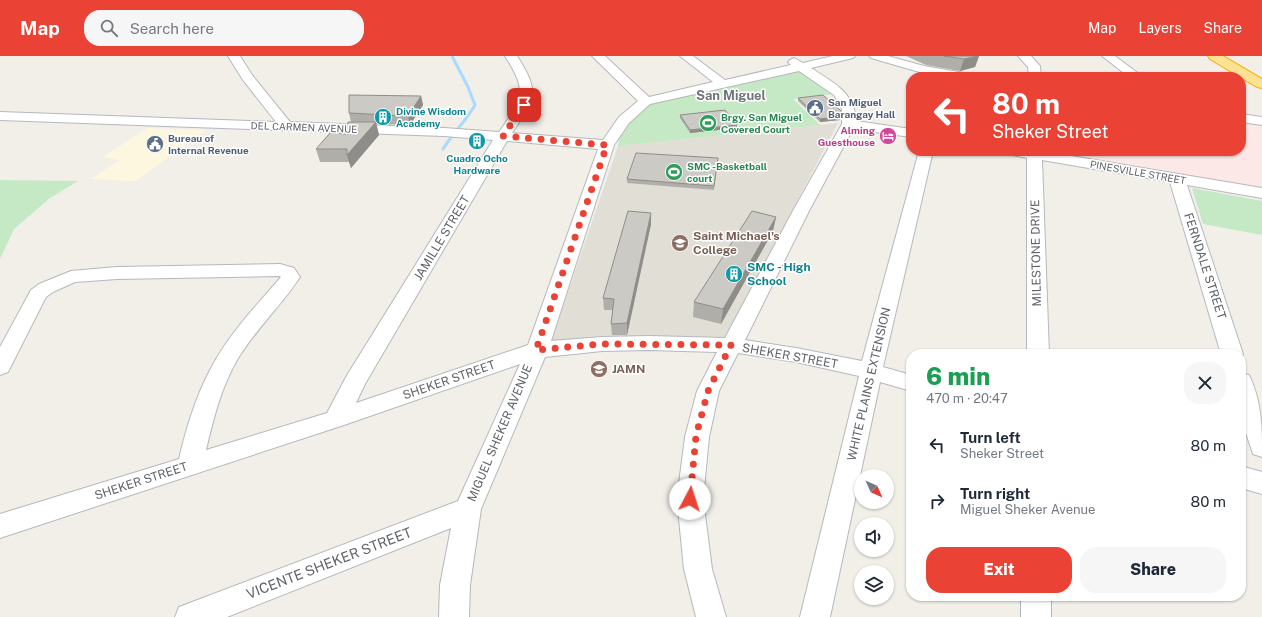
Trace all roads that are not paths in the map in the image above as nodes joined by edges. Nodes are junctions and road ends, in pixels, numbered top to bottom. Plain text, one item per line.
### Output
1 (234, 56) edge
2 (511, 56) edge
3 (598, 56) edge
4 (686, 56) edge
5 (700, 56) edge
6 (849, 56) edge
7 (875, 56) edge
8 (1024, 56) edge
9 (1108, 56) edge
10 (1214, 56) edge
11 (1224, 56) edge
12 (793, 61) edge
13 (930, 72) edge
14 (1035, 72) edge
15 (1130, 72) edge
16 (1241, 72) edge
17 (1246, 75) edge
18 (1262, 77) edge
19 (727, 82) junction
20 (1262, 84) edge
21 (646, 101) junction
22 (0, 116) edge
23 (1246, 119) edge
24 (1262, 121) edge
25 (849, 124) junction
26 (286, 126) junction
27 (906, 132) edge
28 (503, 136) junction
29 (607, 145) junction
30 (925, 156) edge
31 (1034, 156) edge
32 (1050, 156) edge
33 (1176, 179) junction
34 (1262, 193) edge
35 (731, 345) junction
36 (1038, 349) edge
37 (1230, 349) edge
38 (536, 350) junction
39 (0, 367) edge
40 (871, 371) junction
41 (906, 381) edge
42 (1246, 397) edge
43 (336, 419) junction
44 (1262, 447) edge
45 (190, 466) junction
46 (1246, 478) edge
47 (1262, 483) edge
48 (468, 509) junction
49 (0, 526) edge
50 (1036, 601) edge
51 (190, 617) edge
52 (454, 617) edge
53 (711, 617) edge
54 (815, 617) edge
55 (1036, 617) edge

1 - 26 street
2 - 28 street, JAMILLE STREET
3 - 21 street
4 - 19 street
5 - 19 street
6 - 12 street, MIGUEL SHEKER AVENUE
7 - 13 street
8 - 14 street
9 - 15 street
10 - 16 highway
11 - 18 highway
12 - 19 street, MIGUEL SHEKER AVENUE
12 - 25 street
17 - 20 highway
19 - 21 street, MIGUEL SHEKER AVENUE
21 - 29 street, MIGUEL SHEKER AVENUE
22 - 26 street, DEL CARMEN AVENUE
23 - 24 street
25 - 27 street
25 - 35 street
26 - 28 street, DEL CARMEN AVENUE
28 - 29 street, DEL CARMEN AVENUE
28 - 43 street, JAMILLE STREET
29 - 38 street, MIGUEL SHEKER AVENUE
30 - 40 street, WHITE PLAINS EXTENSION
31 - 36 street, MILESTONE DRIVE
32 - 33 street, PINESVILLE STREET
33 - 34 street, PINESVILLE STREET
33 - 37 street, FERNDALE STREET
35 - 38 street, SHEKER STREET
35 - 40 street, SHEKER STREET
35 - 53 street
38 - 43 street, SHEKER STREET
38 - 48 street, MIGUEL SHEKER AVENUE
39 - 45 street
40 - 41 street, SHEKER STREET
40 - 54 street, WHITE PLAINS EXTENSION
42 - 44 street
43 - 45 street, SHEKER STREET
45 - 49 street, SHEKER STREET
46 - 47 street
48 - 51 street, VICENTE SHEKER STREET
48 - 52 street, MIGUEL SHEKER AVENUE
50 - 55 street

